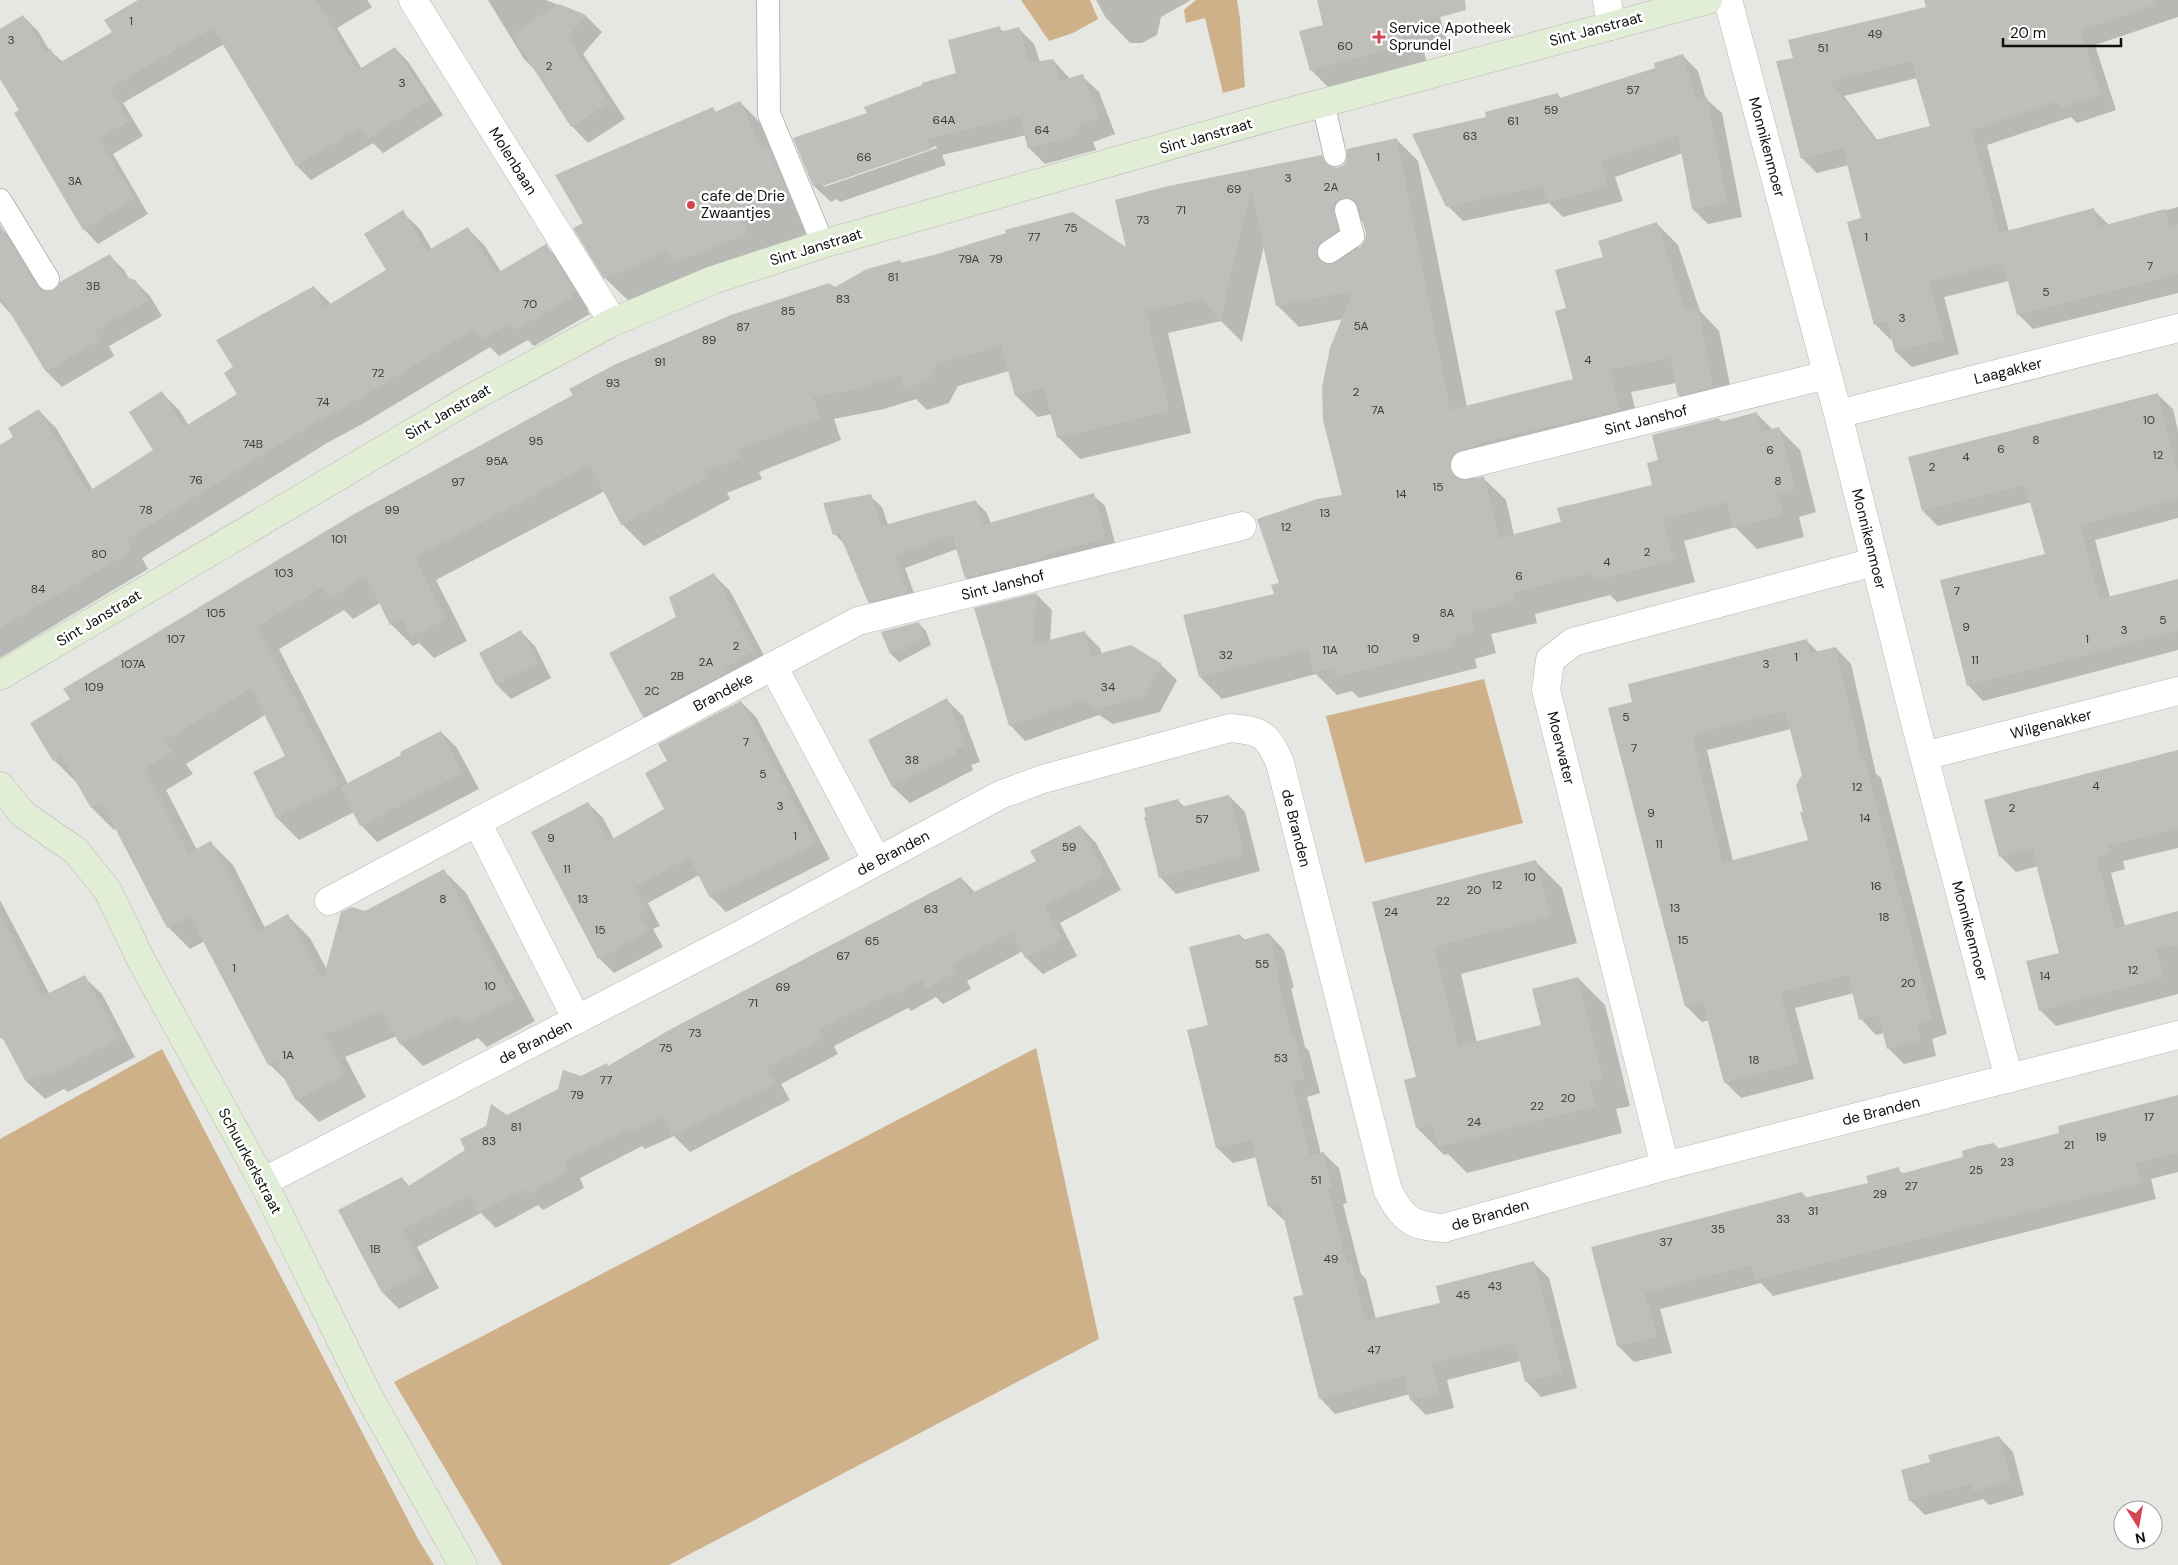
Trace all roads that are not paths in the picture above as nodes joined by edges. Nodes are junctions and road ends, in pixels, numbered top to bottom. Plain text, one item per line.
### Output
1 (413, 0) edge
2 (768, 0) edge
3 (1708, 0) edge
4 (1728, 0) edge
5 (1609, 13) edge
6 (1323, 103) junction
7 (1334, 155) dead end
8 (0, 200) edge
9 (1346, 210) dead end
10 (823, 244) junction
11 (1329, 252) dead end
12 (48, 279) dead end
13 (613, 322) junction
14 (2178, 328) edge
15 (1827, 375) junction
16 (1838, 414) junction
17 (1465, 465) dead end
18 (1242, 526) dead end
19 (1874, 562) junction
20 (773, 666) junction
21 (0, 676) edge
22 (2178, 691) edge
23 (1924, 756) junction
24 (0, 786) edge
25 (477, 822) junction
26 (877, 861) junction
27 (329, 901) dead end
28 (578, 1020) junction
29 (2178, 1035) edge
30 (2009, 1078) junction
31 (1666, 1166) junction
32 (263, 1182) junction
33 (463, 1565) edge

1 - 13 street, Molenbaan
2 - 10 lane
3 - 5 street, Sint Janstraat
4 - 15 street, Monnikenmoer
5 - 6 street, Sint Janstraat
6 - 7 lane
6 - 10 street, Sint Janstraat
8 - 12 lane
9 - 11 lane
10 - 13 street, Sint Janstraat
13 - 21 street, Sint Janstraat
14 - 16 street, Laagakker
15 - 16 street, Monnikenmoer
15 - 17 street, Sint Janshof
16 - 19 street, Monnikenmoer
18 - 20 street, Sint Janshof
19 - 23 street, Monnikenmoer
19 - 31 street, Moerwater
20 - 25 street, Brandeke
20 - 26 street
22 - 23 street, Wilgenakker
23 - 30 street, Monnikenmoer
24 - 32 street, Schuurkerkstraat
25 - 27 street, Brandeke
25 - 28 street
26 - 28 street, de Branden
26 - 31 street, de Branden
28 - 32 street, de Branden
29 - 30 street, de Branden
30 - 31 street, de Branden
32 - 33 street, Schuurkerkstraat

